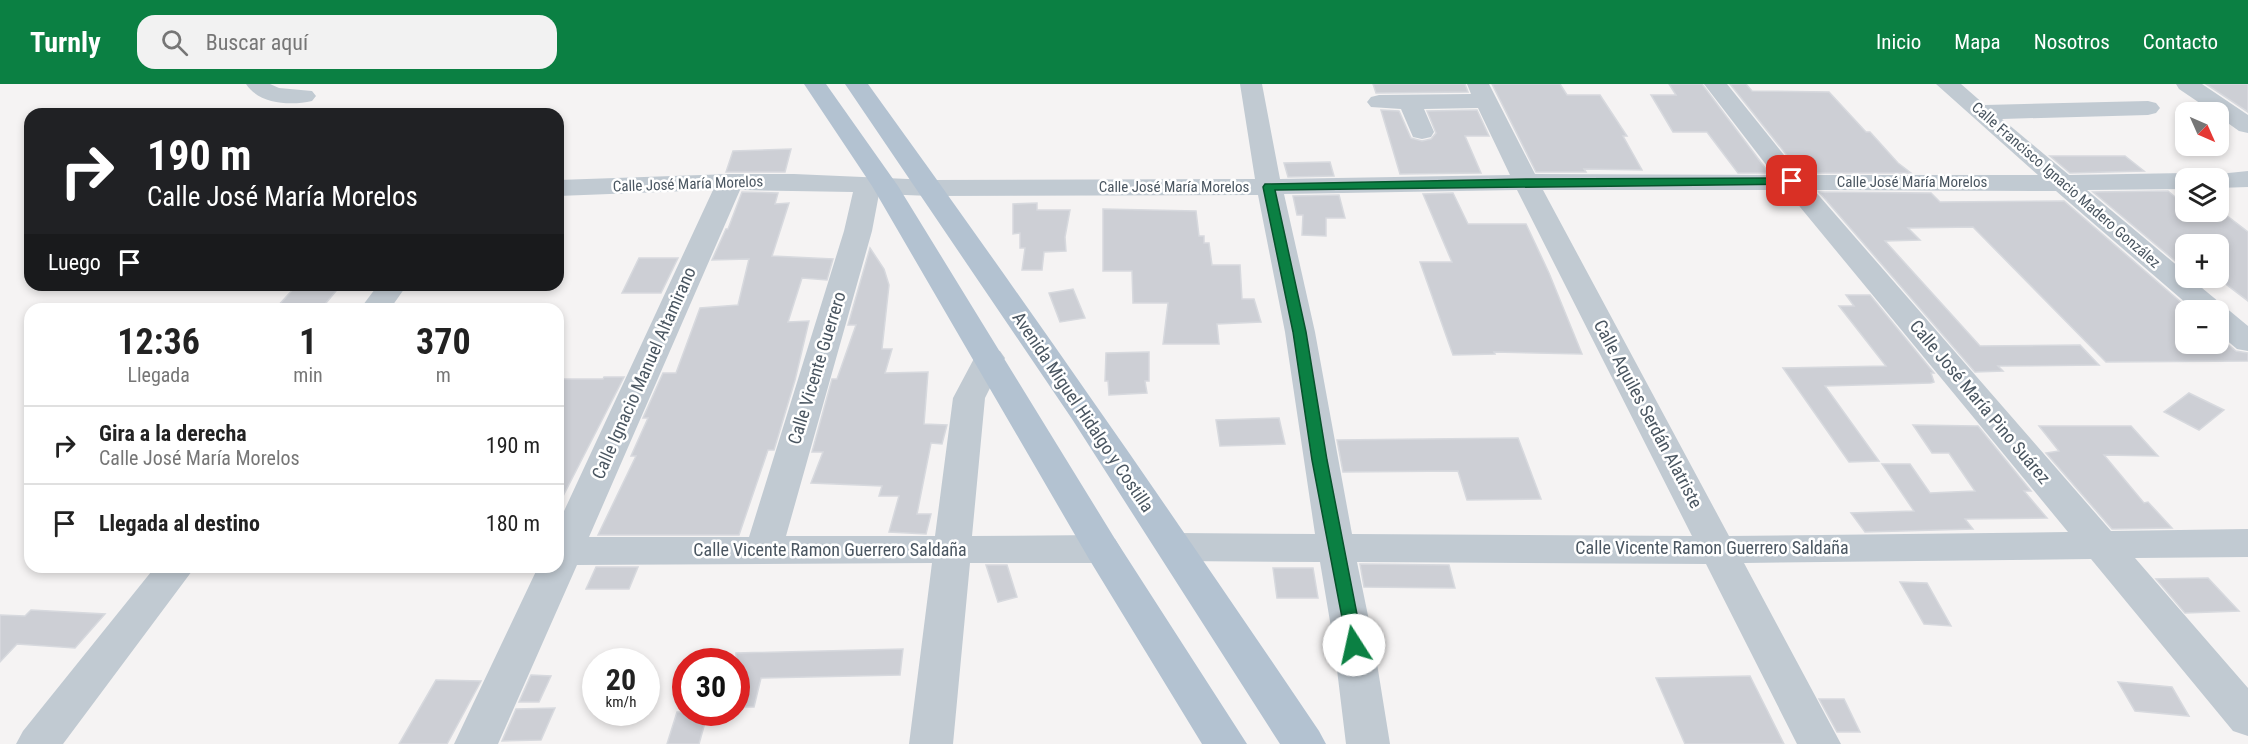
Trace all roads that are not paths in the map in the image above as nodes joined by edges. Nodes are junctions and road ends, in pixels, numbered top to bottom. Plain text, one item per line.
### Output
1 (257, 84) edge
2 (815, 84) edge
3 (856, 84) edge
4 (1251, 84) edge
5 (1714, 84) edge
6 (1947, 84) edge
7 (2187, 84) edge
8 (1483, 92) edge
9 (304, 96) dead end
10 (1379, 102) dead end
11 (1410, 102) junction
12 (2148, 108) dead end
13 (1980, 112) junction
14 (2248, 126) edge
15 (1422, 132) dead end
16 (2248, 179) edge
17 (2229, 180) edge
18 (1792, 181) junction
19 (2175, 181) edge
20 (730, 182) junction
21 (1526, 182) junction
22 (2063, 183) junction
23 (876, 186) junction
24 (1269, 187) junction
25 (564, 188) edge
26 (930, 188) junction
27 (2199, 300) edge
28 (2229, 326) edge
29 (2248, 342) edge
30 (989, 358) junction
31 (2248, 543) edge
32 (2101, 544) junction
33 (1176, 547) junction
34 (1336, 547) junction
35 (564, 548) edge
36 (1102, 549) junction
37 (954, 550) junction
38 (1720, 550) junction
39 (763, 551) junction
40 (564, 559) edge
41 (171, 573) edge
42 (553, 573) edge
43 (2248, 718) edge
44 (38, 744) edge
45 (476, 744) edge
46 (931, 744) edge
47 (1225, 744) edge
48 (1304, 744) edge
49 (1368, 744) edge
50 (1819, 744) edge

1 - 9 street
2 - 23 main road
3 - 26 main road, Avenida Miguel Hidalgo y Costilla
4 - 24 street
5 - 18 street, Calle José María Pino Suárez
6 - 13 street, Calle Francisco Ignacio Madero González
7 - 14 street
8 - 11 street
8 - 21 street, Calle Aquiles Serdán Alatriste
10 - 11 street
11 - 15 street
12 - 13 street
13 - 22 street, Calle Francisco Ignacio Madero González
16 - 17 street
18 - 21 street, Calle José María Morelos
18 - 22 street, Calle José María Morelos
18 - 32 street, Calle José María Pino Suárez
19 - 22 street, Calle José María Morelos
20 - 23 street, Calle José María Morelos
20 - 25 street, Calle José María Morelos
20 - 35 street, Calle Ignacio Manuel Altamirano
21 - 24 street, Calle José María Morelos
21 - 38 street, Calle Aquiles Serdán Alatriste
22 - 27 street, Calle Francisco Ignacio Madero González
23 - 26 street, Calle José María Morelos
23 - 30 main road
23 - 39 street, Calle Vicente Guerrero
24 - 26 street, Calle José María Morelos
24 - 34 street
26 - 33 main road, Avenida Miguel Hidalgo y Costilla
28 - 29 street
30 - 36 main road
30 - 37 street
31 - 32 street, Calle Vicente Ramon Guerrero Saldaña
32 - 38 street, Calle Vicente Ramon Guerrero Saldaña
32 - 43 street, Calle José María Pino Suárez
33 - 34 street, Calle Vicente Ramon Guerrero Saldaña
33 - 48 main road, Avenida Miguel Hidalgo y Costilla
34 - 38 street, Calle Vicente Ramon Guerrero Saldaña
34 - 49 street
36 - 37 street, Calle Vicente Ramon Guerrero Saldaña
36 - 47 main road
37 - 39 street, Calle Vicente Ramon Guerrero Saldaña
37 - 46 street
38 - 50 street, Calle Aquiles Serdán Alatriste
39 - 40 street, Calle Vicente Ramon Guerrero Saldaña
41 - 44 street
42 - 45 street, Calle Ignacio Manuel Altamirano

